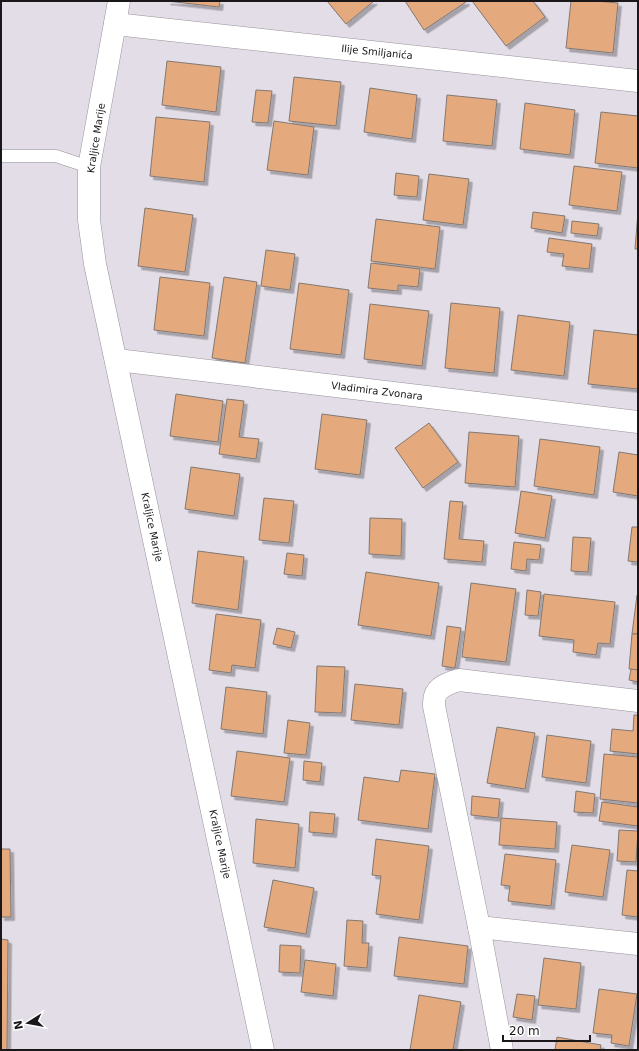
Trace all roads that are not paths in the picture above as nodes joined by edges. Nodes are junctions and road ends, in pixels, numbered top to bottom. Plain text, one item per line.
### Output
1 (119, 1) edge
2 (116, 24) junction
3 (638, 81) edge
4 (1, 156) edge
5 (89, 167) junction
6 (116, 360) junction
7 (638, 422) edge
8 (638, 702) edge
9 (479, 927) junction
10 (638, 944) edge
11 (263, 1050) edge
12 (502, 1050) edge

1 - 2 street, Kraljice Marije
2 - 3 street, Ilije Smiljanića
2 - 5 street, Kraljice Marije
4 - 5 lane
5 - 6 street, Kraljice Marije
6 - 7 street, Vladimira Zvonara
6 - 11 street, Kraljice Marije
8 - 9 street
9 - 10 street
9 - 12 street

